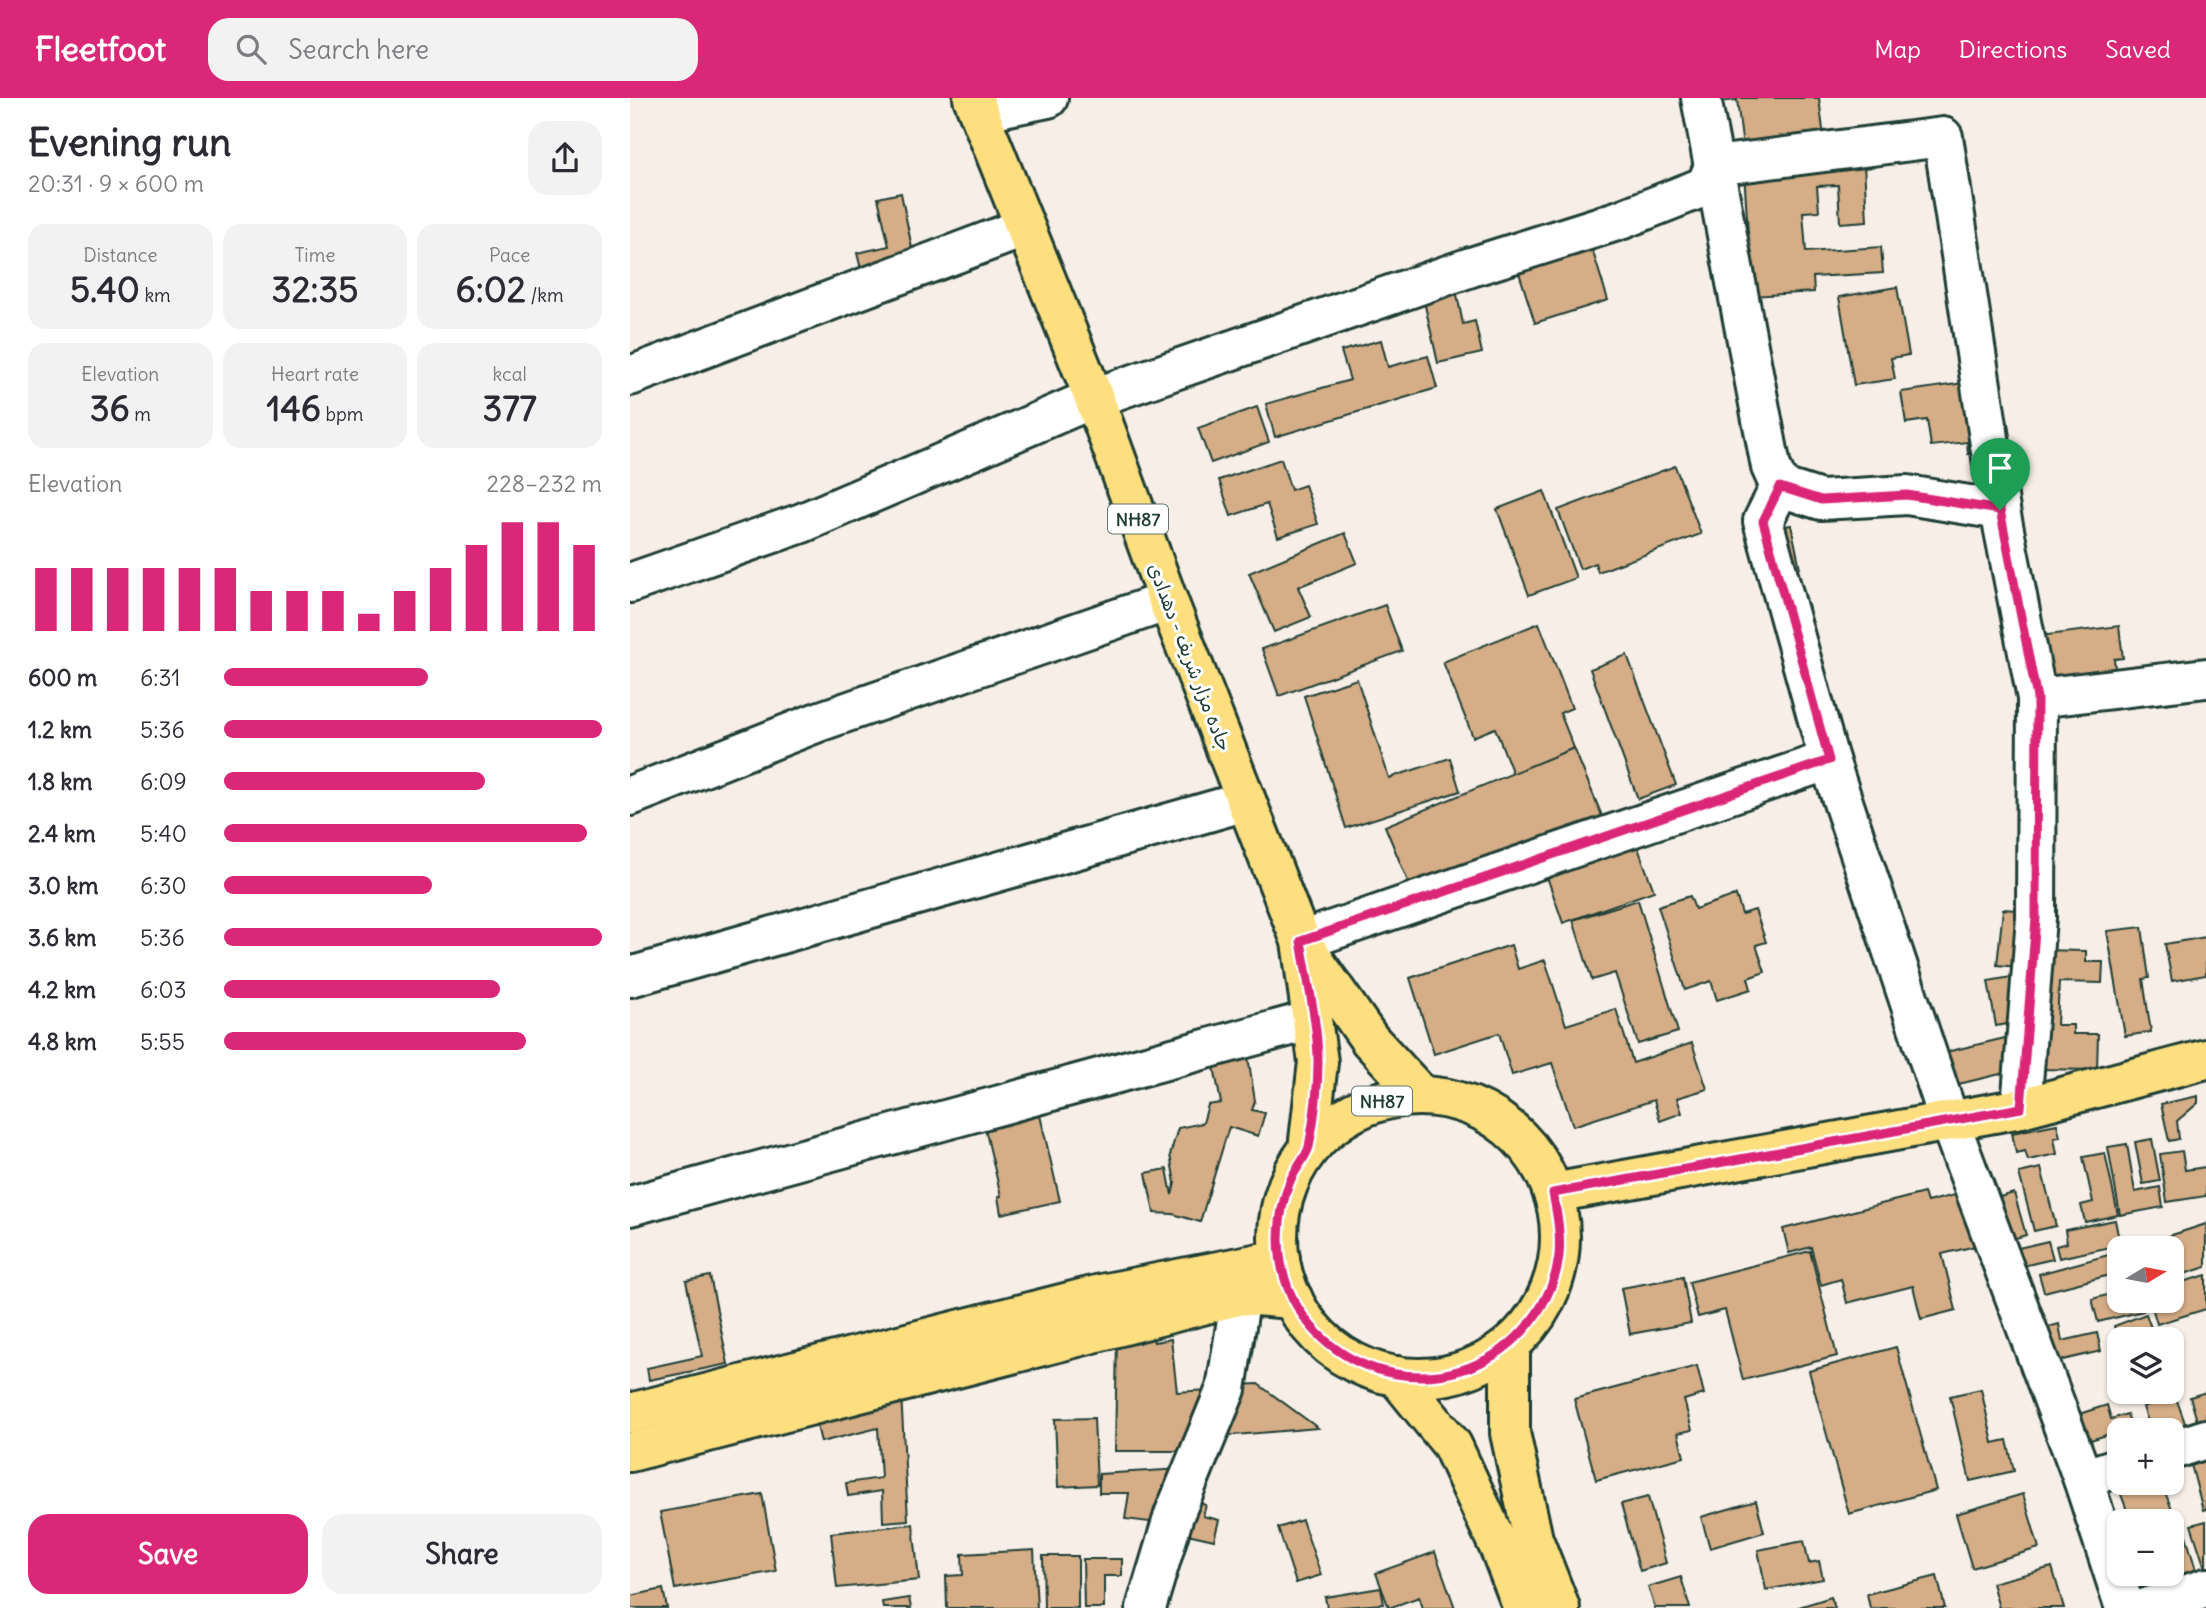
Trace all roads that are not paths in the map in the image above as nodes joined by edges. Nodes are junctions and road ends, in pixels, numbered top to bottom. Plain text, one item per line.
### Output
1 (1048, 98) edge
2 (1701, 98) edge
3 (976, 105) edge
4 (1714, 166) junction
5 (1023, 228) junction
6 (630, 376) edge
7 (1094, 398) junction
8 (1780, 487) junction
9 (2000, 510) junction
10 (630, 583) edge
11 (1168, 601) junction
12 (2206, 678) edge
13 (2037, 698) junction
14 (1829, 760) junction
15 (630, 796) edge
16 (1246, 801) junction
17 (1301, 941) junction
18 (630, 977) edge
19 (1312, 1020) junction
20 (2206, 1059) edge
21 (1421, 1095) junction
22 (2021, 1108) junction
23 (1950, 1123) junction
24 (1308, 1149) junction
25 (1553, 1193) junction
26 (630, 1206) edge
27 (1280, 1259) junction
28 (1241, 1295) junction
29 (1293, 1299) junction
30 (1510, 1345) junction
31 (1396, 1376) junction
32 (630, 1413) edge
33 (2206, 1439) edge
34 (2184, 1446) edge
35 (630, 1452) edge
36 (2107, 1471) edge
37 (2083, 1479) junction
38 (2206, 1588) edge
39 (1146, 1608) edge
40 (1523, 1608) edge
41 (1560, 1608) edge
42 (2125, 1608) edge
43 (2146, 1608) edge

1 - 3 street
2 - 4 street
3 - 5 main road, جاده مزار شریف - دهدادی / NH87
4 - 7 street
4 - 8 street
4 - 9 street
5 - 6 street
5 - 7 main road, جاده مزار شریف - دهدادی / NH87
7 - 10 street
7 - 11 main road, جاده مزار شریف - دهدادی / NH87
8 - 9 street
8 - 14 street
9 - 13 street
11 - 15 street
11 - 16 main road, جاده مزار شریف - دهدادی / NH87
12 - 13 street
13 - 22 street
14 - 17 street
14 - 23 street
16 - 17 main road, جاده مزار شریف - دهدادی / NH87
16 - 18 street
17 - 19 main road, NH87
17 - 21 main road, NH87
19 - 24 main road, NH87
19 - 26 street
20 - 22 main road
21 - 24 main road, NH87
21 - 25 main road, NH87
22 - 23 main road
23 - 25 main road
23 - 37 street
24 - 27 main road, NH87
25 - 30 main road, NH87
27 - 29 main road, NH87
27 - 32 main road
28 - 29 main road
28 - 35 main road
28 - 39 street
29 - 31 main road, NH87
30 - 31 main road, NH87
30 - 41 main road
31 - 40 main road
33 - 34 street
36 - 37 street
37 - 42 street
38 - 43 street

